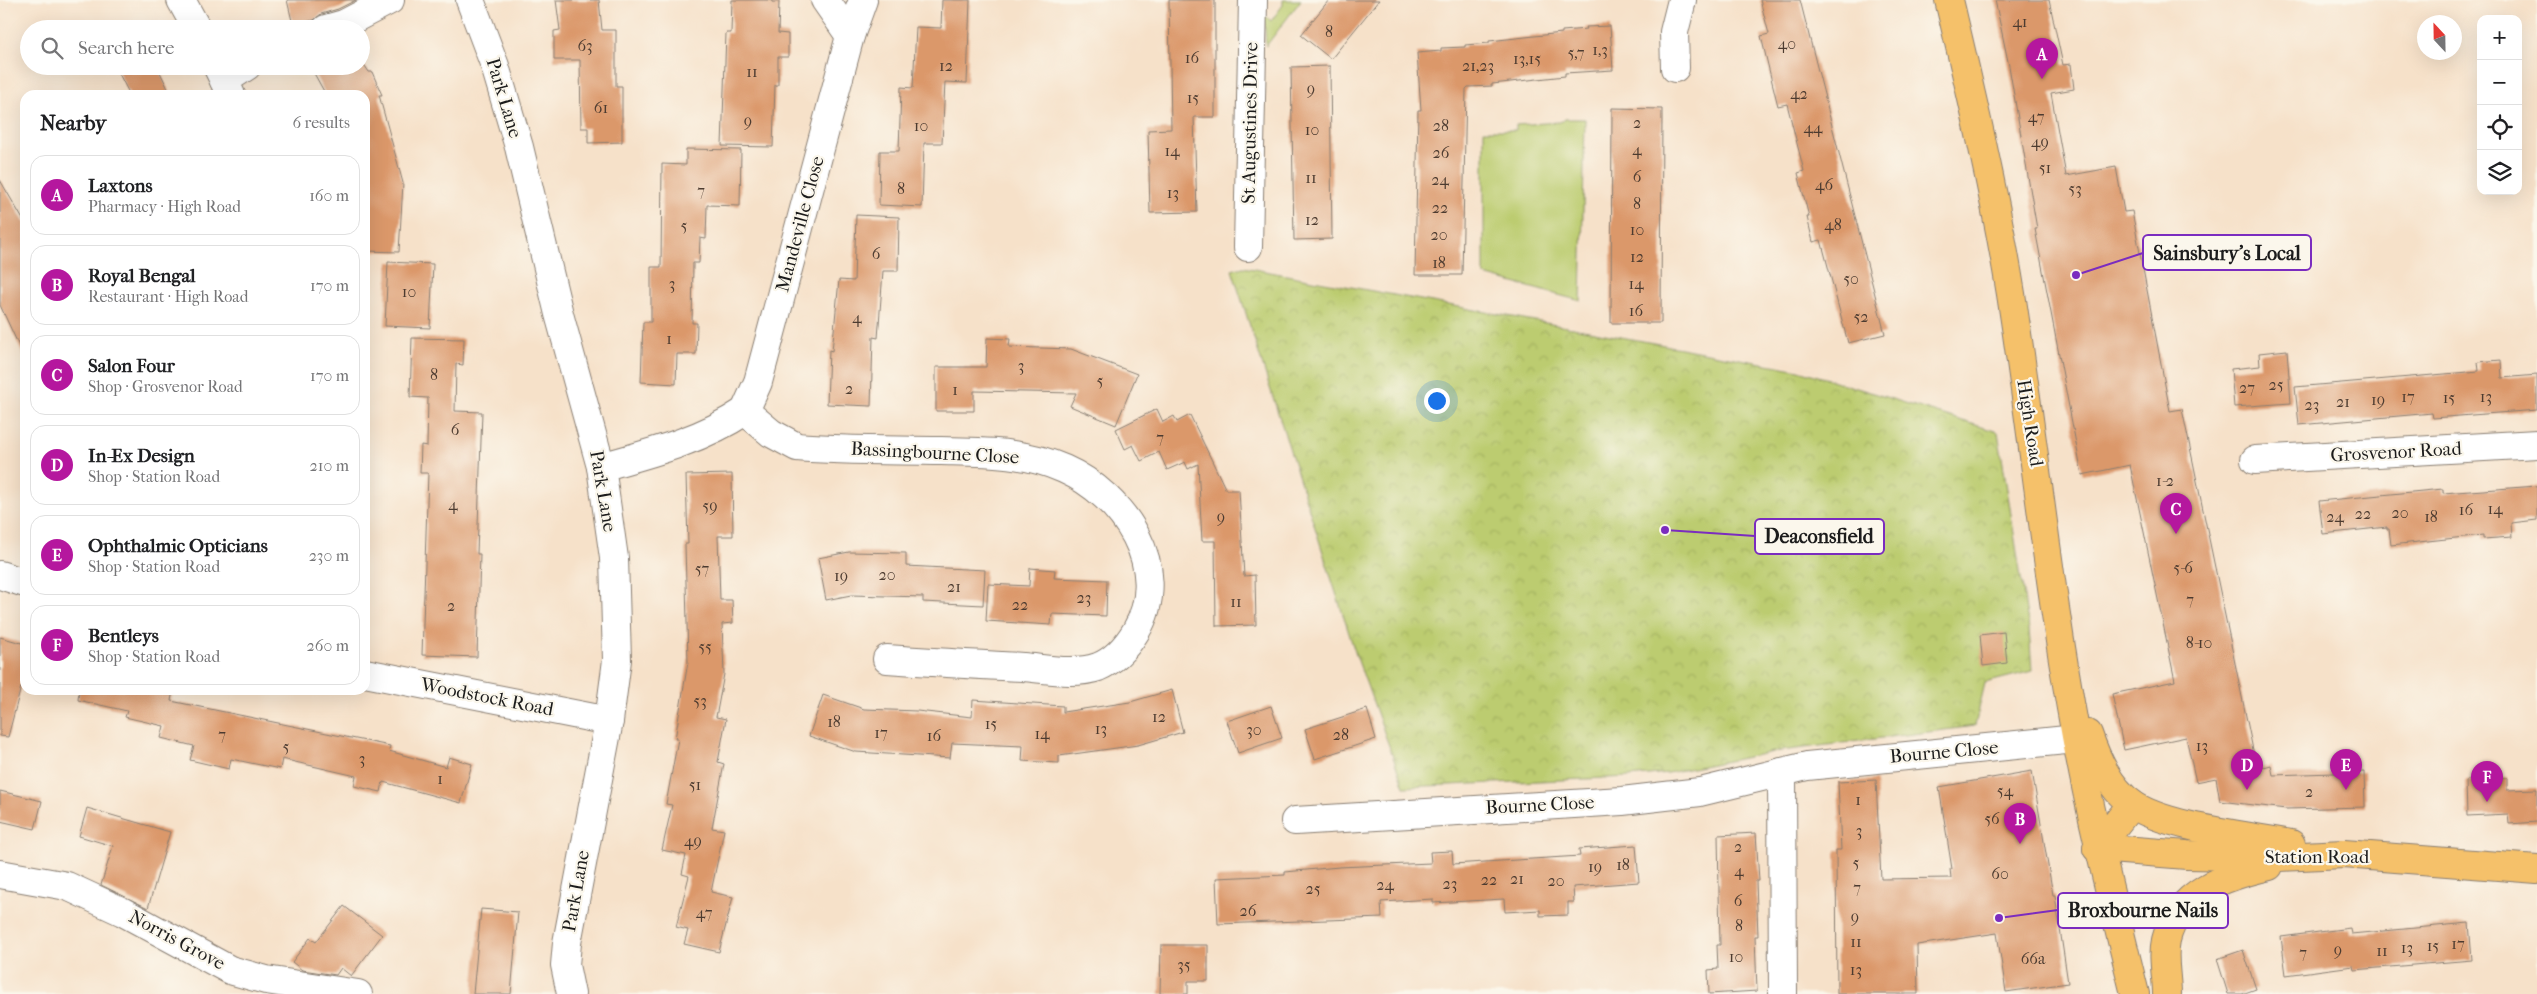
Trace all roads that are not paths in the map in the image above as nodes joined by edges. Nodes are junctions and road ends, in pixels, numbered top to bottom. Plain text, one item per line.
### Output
1 (181, 0) edge
2 (390, 0) edge
3 (470, 0) edge
4 (825, 0) edge
5 (863, 0) edge
6 (1253, 0) edge
7 (1682, 0) edge
8 (1949, 0) edge
9 (192, 20) edge
10 (352, 20) edge
11 (850, 36) junction
12 (1675, 68) dead end
13 (1248, 247) dead end
14 (745, 411) junction
15 (2537, 444) edge
16 (2256, 460) dead end
17 (601, 467) junction
18 (0, 575) edge
19 (20, 581) edge
20 (887, 659) dead end
21 (370, 673) edge
22 (2067, 684) junction
23 (609, 721) junction
24 (2076, 739) junction
25 (1782, 772) junction
26 (2132, 804) junction
27 (1294, 821) dead end
28 (2097, 848) junction
29 (2344, 854) junction
30 (2537, 869) edge
31 (0, 874) edge
32 (358, 994) edge
33 (571, 994) edge
34 (1783, 994) edge
35 (2135, 994) edge
36 (2168, 994) edge

1 - 9 street
2 - 10 street
3 - 17 street, Park Lane
4 - 11 street
5 - 11 street, Mandeville Close
6 - 13 street, St Augustines Drive
7 - 12 street
8 - 22 main road, High Road
11 - 14 street, Mandeville Close
14 - 17 street
14 - 20 street, Bassingbourne Close
15 - 16 street, Grosvenor Road
17 - 23 street, Park Lane
18 - 19 street
21 - 23 street, Woodstock Road
22 - 24 main road, High Road
22 - 26 main road
23 - 33 street, Park Lane
24 - 25 street, Bourne Close
24 - 28 main road, High Road
25 - 27 street, Bourne Close
25 - 34 street
26 - 28 main road
26 - 29 main road
28 - 29 main road, Station Road
28 - 35 main road, High Road
29 - 30 main road, Station Road
29 - 36 main road
31 - 32 street, Norris Grove

